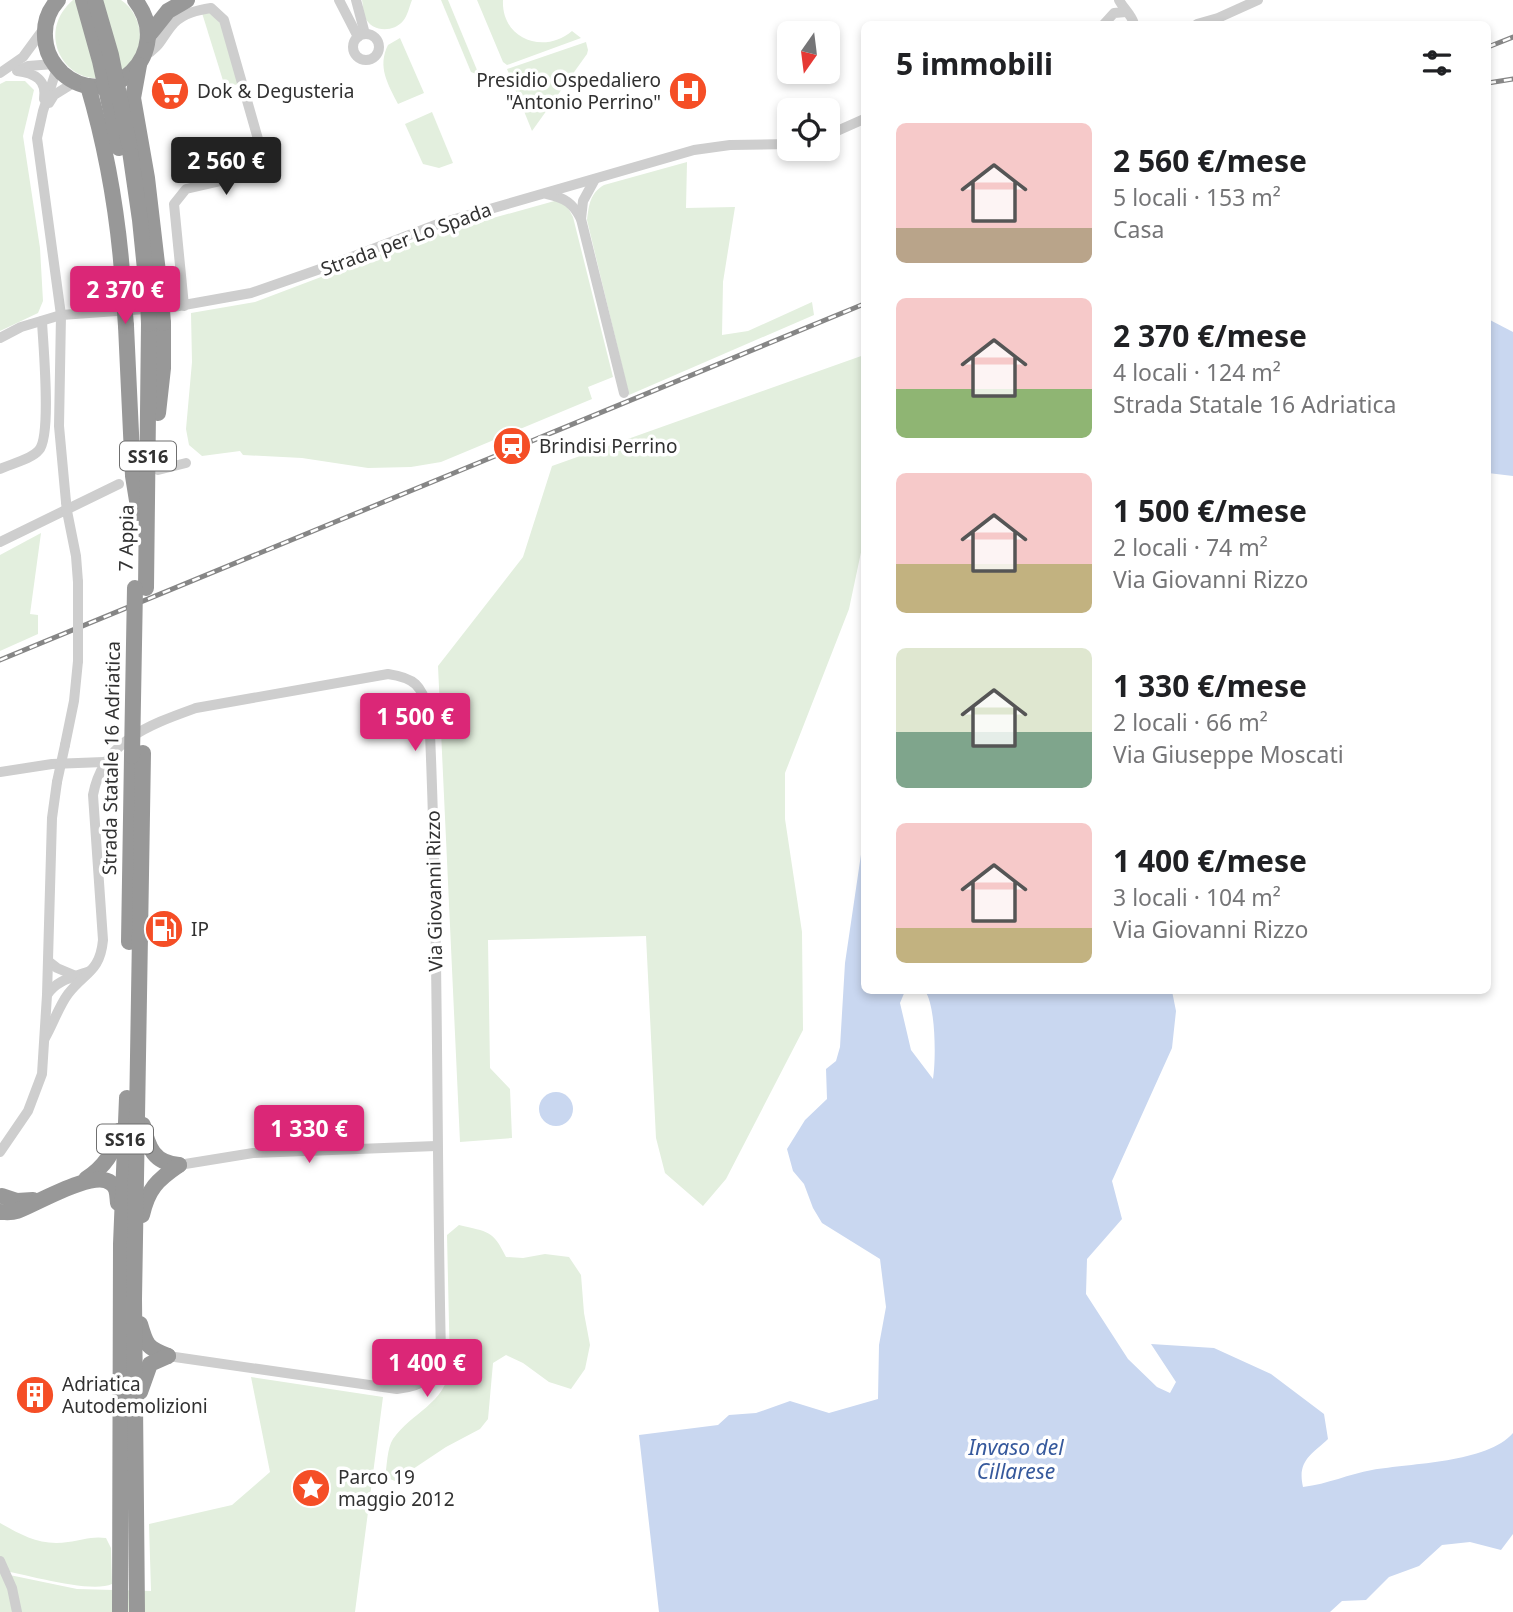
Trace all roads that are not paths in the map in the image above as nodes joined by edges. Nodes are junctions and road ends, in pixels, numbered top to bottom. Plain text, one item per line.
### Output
1 (58, 0) edge
2 (83, 0) edge
3 (95, 0) edge
4 (135, 0) edge
5 (187, 0) edge
6 (339, 0) edge
7 (356, 0) edge
8 (1112, 0) edge
9 (1119, 0) edge
10 (1258, 0) edge
11 (45, 14) edge
12 (1111, 19) edge
13 (1205, 21) edge
14 (149, 35) junction
15 (141, 61) junction
16 (55, 66) junction
17 (17, 71) junction
18 (0, 74) edge
19 (81, 84) junction
20 (43, 111) junction
21 (861, 120) edge
22 (840, 130) edge
23 (777, 144) edge
24 (124, 146) junction
25 (595, 179) junction
26 (574, 185) junction
27 (545, 193) junction
28 (579, 204) junction
29 (143, 299) junction
30 (184, 306) junction
31 (61, 315) junction
32 (43, 321) junction
33 (144, 325) junction
34 (0, 338) edge
35 (624, 393) dead end
36 (186, 463) dead end
37 (0, 468) edge
38 (158, 470) dead end
39 (119, 484) dead end
40 (143, 513) junction
41 (0, 542) edge
42 (138, 754) joint
43 (104, 762) junction
44 (0, 772) edge
45 (48, 961) junction
46 (92, 970) junction
47 (76, 976) junction
48 (72, 990) junction
49 (47, 995) junction
50 (46, 1038) junction
51 (132, 1097) junction
52 (436, 1146) junction
53 (1, 1153) edge
54 (179, 1166) junction
55 (79, 1184) junction
56 (1, 1203) edge
57 (128, 1245) junction
58 (134, 1299) junction
59 (168, 1356) junction
60 (136, 1425) junction
61 (0, 1562) edge
62 (17, 1612) edge
63 (120, 1612) edge
64 (137, 1612) edge

1 - 11 highway
2 - 24 highway, SS16, bridge
3 - 24 highway, SS16, bridge
4 - 14 highway
5 - 14 highway
6 - 7 street
8 - 12 street
9 - 12 street
10 - 13 street
11 - 16 highway
11 - 18 street
14 - 15 highway
15 - 19 highway
15 - 29 highway
15 - 30 street
16 - 17 street
16 - 19 highway
16 - 20 street
17 - 18 street
17 - 20 street
19 - 20 street
19 - 29 highway
20 - 31 street
21 - 22 street
23 - 25 street, Strada per Lo Spada
24 - 29 highway, SS16
25 - 26 street, Strada per Lo Spada
25 - 28 street
26 - 27 street, Strada per Lo Spada
26 - 28 street
27 - 28 street
27 - 30 street, Strada per Lo Spada
28 - 35 street
29 - 33 highway, SS16, bridge
29 - 33 highway, bridge
30 - 31 street, Strada per Lo Spada
31 - 32 street, Strada per Lo Spada
31 - 45 street, bridge
32 - 34 street, Strada per Lo Spada
32 - 37 street
33 - 40 highway, 7 Appia / SS16
33 - 40 highway
36 - 38 street
39 - 41 street
40 - 42 highway, 7 Appia / SS16
42 - 51 highway, Strada Statale 16 Adriatica / SS16
43 - 44 street
43 - 46 street, Via Giovanni Rizzo
43 - 52 street, Via Giovanni Rizzo
45 - 47 street
45 - 49 street
46 - 47 street
46 - 48 street, Via Giovanni Rizzo
47 - 49 street
48 - 49 street
48 - 50 street, Via Giovanni Rizzo
49 - 50 street
50 - 53 street
51 - 54 highway
51 - 55 highway
51 - 57 highway, Strada Statale 16 Adriatica / SS16
52 - 54 street
52 - 59 street, Via Giovanni Rizzo
54 - 57 highway
55 - 56 highway
55 - 57 highway
57 - 58 highway, Strada Statale 16 Adriatica / SS16
57 - 63 highway, Strada Statale 16 Adriatica / SS16
58 - 59 highway
58 - 60 highway, Strada Statale 16 Adriatica / SS16
59 - 60 highway
60 - 64 highway, Strada Statale 16 Adriatica / SS16
61 - 62 street

